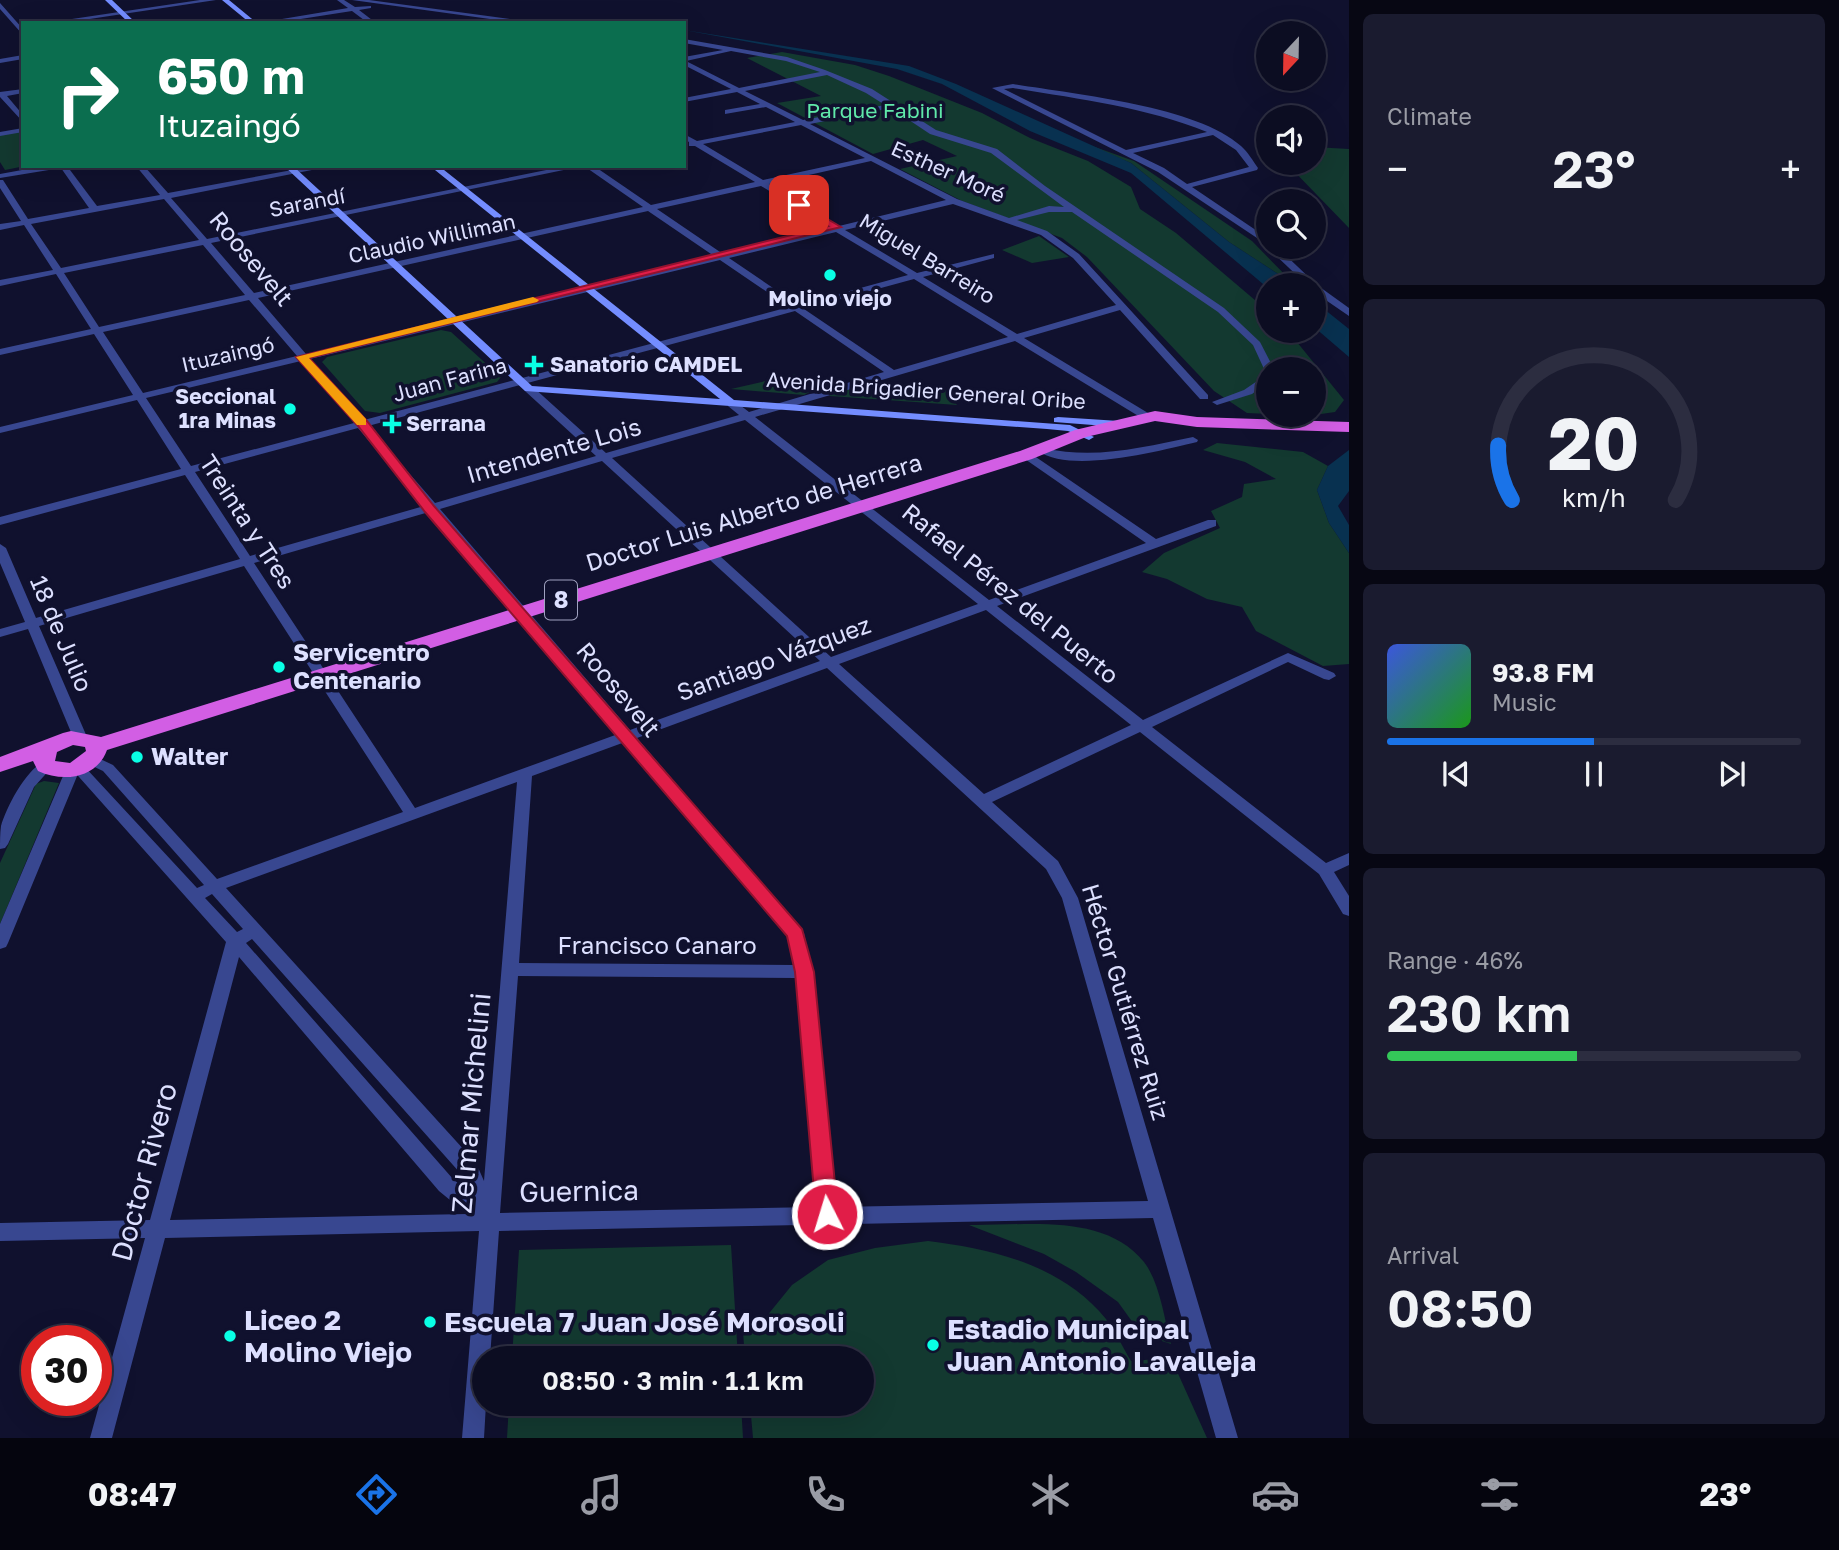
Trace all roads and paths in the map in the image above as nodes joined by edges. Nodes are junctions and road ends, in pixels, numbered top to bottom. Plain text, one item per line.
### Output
1 (108, 0) edge
2 (213, 0) edge
3 (225, 0) edge
4 (342, 0) edge
5 (355, 0) edge
6 (0, 5) edge
7 (382, 5) junction
8 (353, 9) junction
9 (122, 13) junction
10 (484, 20) edge
11 (63, 21) edge
12 (131, 21) edge
13 (251, 21) edge
14 (274, 21) edge
15 (370, 21) edge
16 (502, 21) edge
17 (9, 28) dead end
18 (21, 29) edge
19 (686, 41) edge
20 (739, 50) junction
21 (21, 57) edge
22 (0, 61) edge
23 (686, 61) edge
24 (686, 62) edge
25 (828, 73) junction
26 (738, 90) junction
27 (21, 91) edge
28 (13, 93) junction
29 (1, 95) edge
30 (686, 100) edge
31 (21, 103) edge
32 (766, 105) junction
33 (890, 106) junction
34 (728, 112) dead end
35 (21, 118) edge
36 (799, 122) junction
37 (21, 130) edge
38 (1213, 133) junction
39 (0, 134) edge
40 (686, 137) edge
41 (695, 143) junction
42 (686, 145) edge
43 (1127, 152) junction
44 (871, 159) junction
45 (50, 168) edge
46 (64, 168) edge
47 (142, 168) edge
48 (436, 168) edge
49 (569, 168) edge
50 (591, 168) edge
51 (291, 169) edge
52 (0, 176) edge
53 (0, 182) edge
54 (762, 183) junction
55 (1184, 187) junction
56 (1042, 188) junction
57 (463, 190) junction
58 (166, 197) junction
59 (954, 201) junction
60 (650, 208) junction
61 (95, 210) junction
62 (1076, 210) junction
63 (1030, 213) junction
64 (340, 214) junction
65 (1009, 220) junction
66 (26, 223) junction
67 (836, 227) junction
68 (0, 228) edge
69 (1256, 236) edge
70 (522, 237) junction
71 (204, 242) junction
72 (718, 255) junction
73 (991, 256) dead end
74 (1285, 259) edge
75 (395, 265) junction
76 (58, 271) junction
77 (1299, 273) edge
78 (917, 276) junction
79 (0, 283) edge
80 (587, 287) junction
81 (1326, 296) edge
82 (251, 297) junction
83 (1120, 307) junction
84 (796, 308) junction
85 (1349, 313) edge
86 (453, 320) junction
87 (96, 331) junction
88 (1019, 337) junction
89 (657, 345) junction
90 (0, 352) edge
91 (302, 357) junction
92 (1263, 357) edge
93 (892, 373) junction
94 (525, 385) junction
95 (1256, 386) edge
96 (138, 396) junction
97 (727, 400) junction
98 (795, 401) junction
99 (776, 407) junction
100 (747, 415) junction
101 (1006, 419) junction
102 (363, 423) junction
103 (1119, 424) junction
104 (1160, 424) junction
105 (1349, 427) edge
106 (1256, 429) junction
107 (0, 430) edge
108 (1085, 435) junction
109 (1349, 437) edge
110 (1193, 440) dead end
111 (1035, 453) junction
112 (605, 458) junction
113 (187, 471) junction
114 (862, 506) junction
115 (429, 509) junction
116 (0, 521) edge
117 (1212, 523) dead end
118 (1155, 544) junction
119 (0, 548) edge
120 (709, 554) junction
121 (246, 561) junction
122 (987, 605) junction
123 (521, 613) junction
124 (32, 624) junction
125 (0, 633) edge
126 (831, 662) junction
127 (319, 676) junction
128 (1329, 676) dead end
129 (1139, 727) junction
130 (626, 738) junction
131 (84, 756) junction
132 (46, 759) junction
133 (0, 765) edge
134 (525, 773) junction
135 (0, 776) edge
136 (982, 801) junction
137 (412, 814) junction
138 (0, 844) edge
139 (1349, 859) edge
140 (1325, 870) junction
141 (213, 887) junction
142 (195, 896) junction
143 (1349, 910) edge
144 (253, 931) junction
145 (235, 941) junction
146 (0, 943) edge
147 (510, 969) junction
148 (804, 972) junction
149 (365, 1055) junction
150 (347, 1069) junction
151 (1159, 1209) junction
152 (827, 1214) junction
153 (490, 1221) junction
154 (158, 1227) junction
155 (0, 1232) edge
156 (101, 1438) edge
157 (472, 1438) edge
158 (1227, 1438) edge

1 - 9 main road
2 - 9 street
3 - 13 main road
4 - 7 street
4 - 8 street
5 - 7 street
6 - 18 street
7 - 8 street
7 - 10 street
8 - 14 street
8 - 15 street
9 - 11 street
9 - 12 main road
10 - 16 street
17 - 18 street
19 - 20 street, Esther Moré
20 - 23 street
20 - 25 street, Esther Moré
21 - 22 street
24 - 26 street, Esther Moré
25 - 26 street
25 - 33 street, Esther Moré
26 - 30 street
26 - 32 street, Esther Moré
27 - 28 street
28 - 29 street
28 - 31 street
29 - 35 street
32 - 34 street
32 - 36 street, Esther Moré
33 - 36 street
33 - 56 street, Esther Moré
36 - 41 street
36 - 44 street, Esther Moré
37 - 39 street
38 - 43 street
38 - 43 street
38 - 55 street
40 - 41 street, Miguel Barreiro
41 - 42 street
41 - 54 street, Miguel Barreiro
43 - 55 street
44 - 54 street, Claudio Williman
44 - 59 street, Esther Moré
45 - 52 street
46 - 61 street
47 - 58 street, Roosevelt
48 - 57 main road, Rafael Pérez del Puerto
49 - 57 street, Sarandí
50 - 60 street
51 - 58 street
51 - 64 main road
53 - 66 street, Treinta y Tres
54 - 60 street, Claudio Williman
54 - 67 street, Miguel Barreiro
55 - 69 street
56 - 62 street, Esther Moré
56 - 63 street, Esther Moré
57 - 64 street, Sarandí
57 - 70 main road, Rafael Pérez del Puerto
58 - 61 street
58 - 71 street, Roosevelt
59 - 65 street, Esther Moré
59 - 67 street, Ituzaingó
60 - 70 street, Claudio Williman
60 - 72 street
61 - 66 street
62 - 63 street, Esther Moré
62 - 92 street, Esther Moré
63 - 65 street, Esther Moré
64 - 71 street, Sarandí
64 - 75 main road
65 - 83 street, Esther Moré
66 - 68 street
66 - 76 street, Treinta y Tres
67 - 72 street, Ituzaingó
67 - 78 street, Miguel Barreiro
70 - 75 street, Claudio Williman
70 - 80 main road, Rafael Pérez del Puerto
71 - 76 street, Sarandí
71 - 82 street, Roosevelt
72 - 80 street, Ituzaingó
72 - 84 street
73 - 78 street, Juan Farina
74 - 77 street
75 - 82 street, Claudio Williman
75 - 86 main road
76 - 79 street, Sarandí
76 - 87 street, Treinta y Tres
78 - 84 street, Juan Farina
78 - 88 street, Miguel Barreiro
80 - 86 street, Ituzaingó
80 - 89 main road, Rafael Pérez del Puerto
81 - 85 street
82 - 87 street, Claudio Williman
82 - 91 street, Roosevelt
83 - 88 street, Intendente Lois
83 - 95 street, Esther Moré
84 - 89 street, Juan Farina
84 - 93 street
86 - 91 street, Ituzaingó
86 - 94 main road
87 - 90 street, Claudio Williman
87 - 96 street, Treinta y Tres
88 - 93 street, Intendente Lois
88 - 104 street, Miguel Barreiro
89 - 94 street, Juan Farina
89 - 97 main road, Rafael Pérez del Puerto
91 - 96 street, Ituzaingó
91 - 102 street, Roosevelt
93 - 98 street, Intendente Lois
94 - 97 main road, Avenida Brigadier General Oribe
94 - 102 street, Juan Farina
94 - 112 street, Héctor Gutiérrez Ruiz
96 - 107 street, Ituzaingó
96 - 113 street, Treinta y Tres
97 - 98 main road, Avenida Brigadier General Oribe
97 - 99 main road, Avenida Brigadier General Oribe
97 - 100 street, Rafael Pérez del Puerto
98 - 99 street, Intendente Lois
98 - 101 main road, Avenida Brigadier General Oribe
99 - 100 street, Intendente Lois
99 - 101 main road, Avenida Brigadier General Oribe
100 - 112 street, Intendente Lois
100 - 114 street, Rafael Pérez del Puerto
101 - 103 main road, Avenida Brigadier General Oribe
101 - 108 main road, Avenida Brigadier General Oribe
102 - 113 street, Juan Farina
102 - 115 street, Roosevelt
103 - 104 highway, Doctor Luis Alberto de Herrera / 8
103 - 108 highway, Doctor Luis Alberto de Herrera / 8
104 - 106 highway, 8
104 - 108 highway, Doctor Luis Alberto de Herrera / 8
105 - 106 highway, 8
106 - 109 highway, 8
108 - 111 highway, Doctor Luis Alberto de Herrera / 8
110 - 111 street, Doctor Luis Alberto de Herrera
111 - 114 highway, Doctor Luis Alberto de Herrera / 8
111 - 118 street
112 - 115 street, Intendente Lois
112 - 120 street, Héctor Gutiérrez Ruiz
113 - 116 street, Juan Farina
113 - 121 street, Treinta y Tres
114 - 120 highway, Doctor Luis Alberto de Herrera / 8
114 - 122 street, Rafael Pérez del Puerto
115 - 121 street, Intendente Lois
115 - 123 street, Roosevelt
117 - 118 street, Santiago Vázquez
118 - 122 street, Santiago Vázquez
119 - 124 street, 18 de Julio
120 - 123 highway, Doctor Luis Alberto de Herrera / 8
120 - 126 street, Héctor Gutiérrez Ruiz
121 - 124 street, Intendente Lois
121 - 127 street, Treinta y Tres
122 - 126 street, Santiago Vázquez
122 - 129 street, Rafael Pérez del Puerto
123 - 127 highway, Doctor Luis Alberto de Herrera / 8
123 - 130 street, Roosevelt
124 - 125 street, Intendente Lois
124 - 131 street, 18 de Julio
126 - 130 street, Santiago Vázquez
126 - 136 street, Héctor Gutiérrez Ruiz
127 - 131 highway, Doctor Luis Alberto de Herrera / 8
127 - 137 street, Treinta y Tres
128 - 129 street
129 - 136 street
129 - 140 street, Rafael Pérez del Puerto
130 - 134 street, Santiago Vázquez
130 - 148 street, Roosevelt
131 - 132 highway, 8
131 - 132 highway, 8
131 - 141 street
131 - 142 street
131 - 146 street
132 - 133 highway, 8
132 - 135 highway, 8
132 - 138 street
134 - 137 street, Santiago Vázquez
134 - 147 street, Zelmar Michelini
136 - 151 street, Héctor Gutiérrez Ruiz
137 - 141 street, Santiago Vázquez
139 - 140 street
140 - 143 street, Rafael Pérez del Puerto
141 - 142 street, Santiago Vázquez
141 - 144 street
142 - 145 street
144 - 145 street
144 - 149 street
145 - 150 street
145 - 154 street, Doctor Rivero
147 - 148 street, Francisco Canaro
147 - 153 street, Zelmar Michelini
148 - 152 street, Roosevelt
149 - 150 street
149 - 153 street
150 - 153 street
151 - 152 street, Guernica
151 - 158 street, Héctor Gutiérrez Ruiz
152 - 153 street, Guernica
153 - 154 street, Guernica
153 - 157 street, Zelmar Michelini
154 - 155 street, Guernica
154 - 156 street, Doctor Rivero

